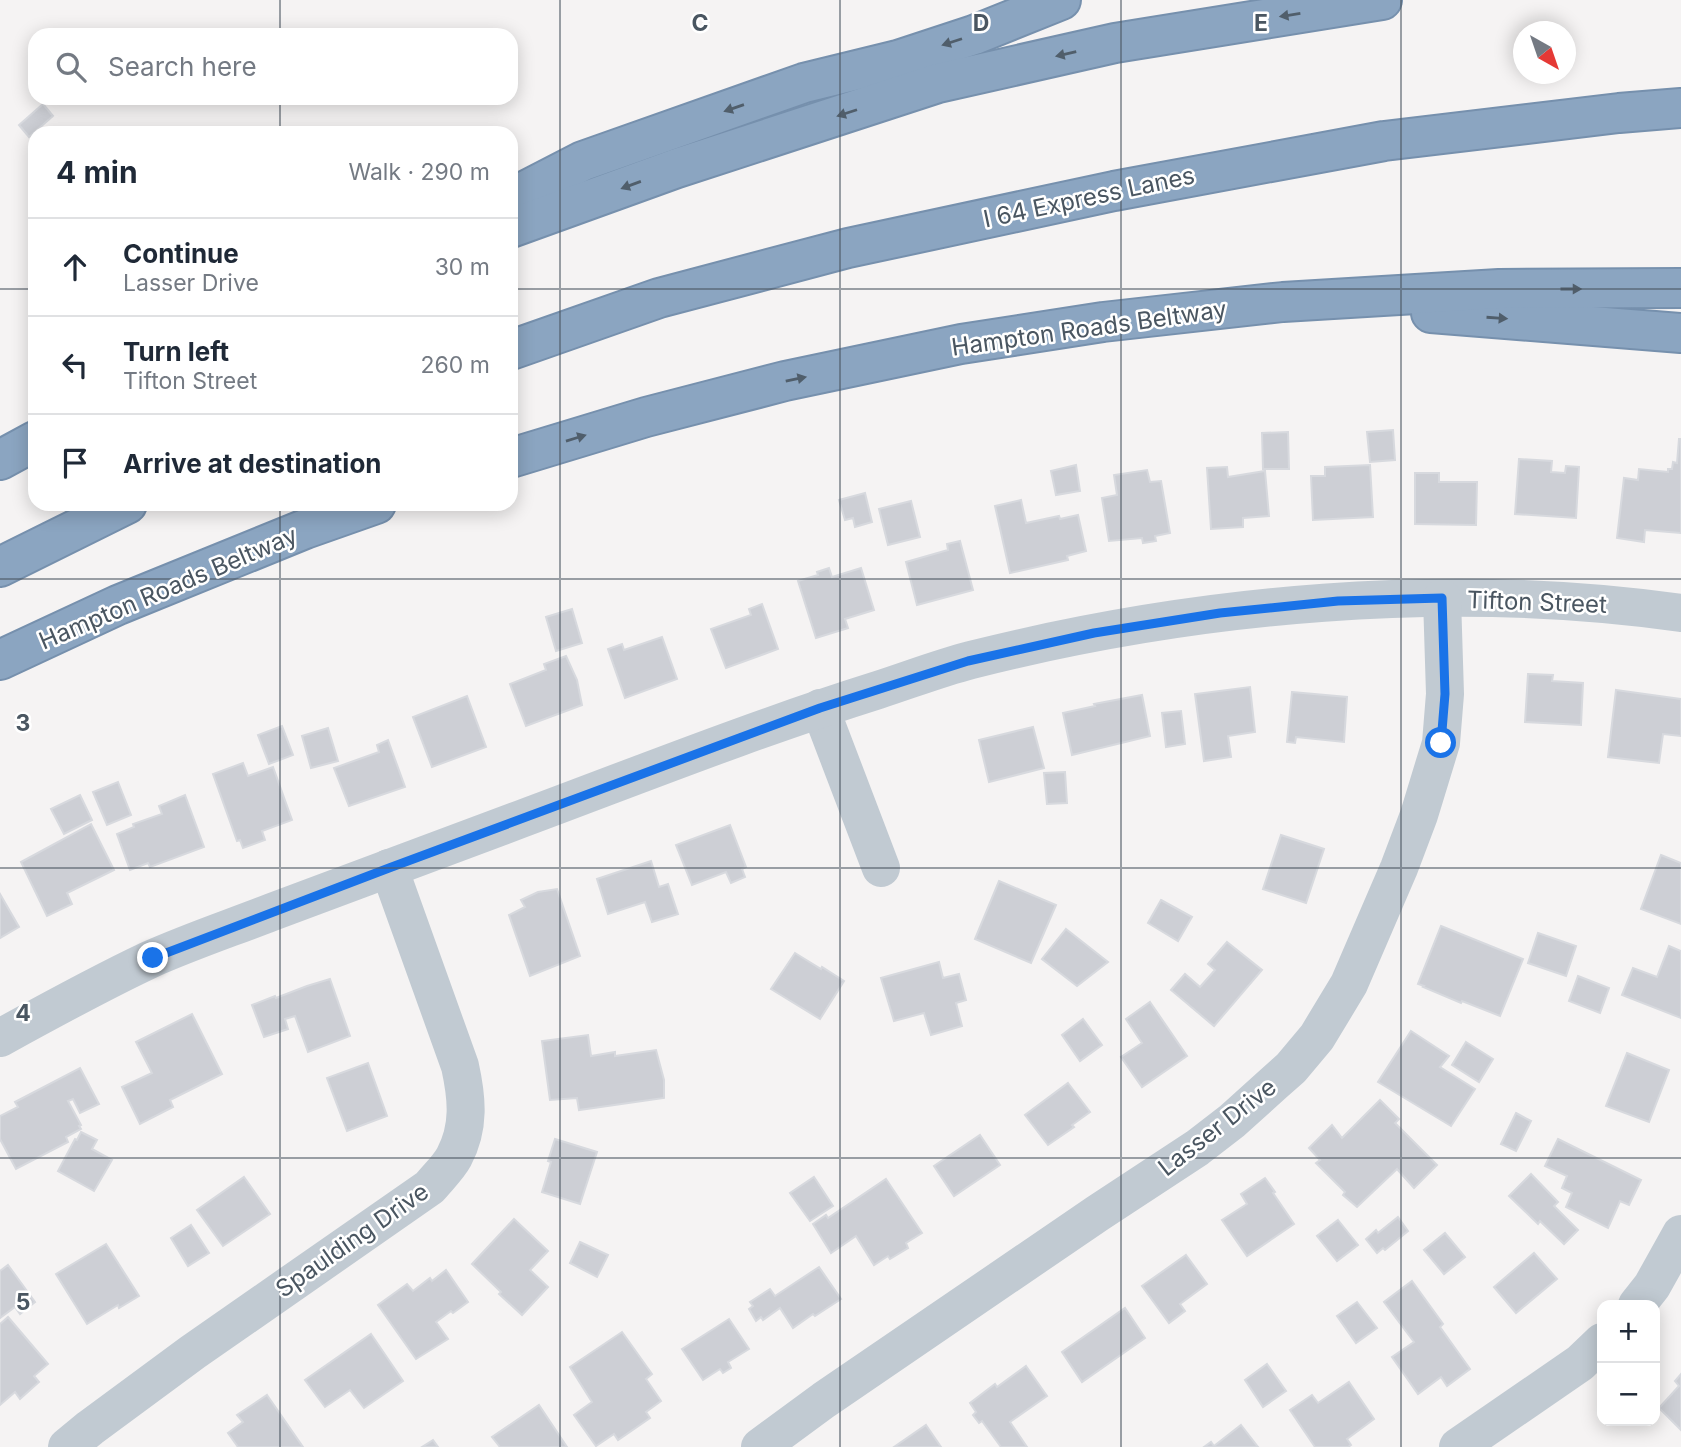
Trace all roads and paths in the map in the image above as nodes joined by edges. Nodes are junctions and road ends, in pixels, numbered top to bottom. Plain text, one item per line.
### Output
1 (1061, 0) edge
2 (1382, 0) edge
3 (1681, 108) edge
4 (518, 194) edge
5 (518, 225) edge
6 (1681, 288) edge
7 (1283, 302) junction
8 (1681, 333) edge
9 (518, 348) edge
10 (28, 445) edge
11 (518, 456) edge
12 (0, 460) edge
13 (113, 511) edge
14 (356, 511) edge
15 (0, 567) edge
16 (1442, 598) junction
17 (1681, 612) edge
18 (0, 660) edge
19 (820, 708) junction
20 (389, 868) junction
21 (881, 869) dead end
22 (0, 1038) edge
23 (1681, 1234) edge
24 (1641, 1300) edge
25 (1597, 1347) edge
26 (67, 1447) edge
27 (760, 1447) edge
28 (1458, 1447) edge

1 -> 4 highway
2 -> 5 highway
3 - 9 highway, I 64 Express Lanes
7 -> 6 highway, Hampton Roads Beltway
7 -> 8 highway
11 -> 7 highway, Hampton Roads Beltway
10 - 12 highway
13 - 15 highway
14 - 18 highway, Hampton Roads Beltway
16 - 17 street, Tifton Street
16 - 19 street, Tifton Street
16 - 27 street, Lasser Drive
19 - 20 street, Tifton Street
19 - 21 street
20 - 22 street, Tifton Street
20 - 26 street, Spaulding Drive
23 - 24 street
25 - 28 street

